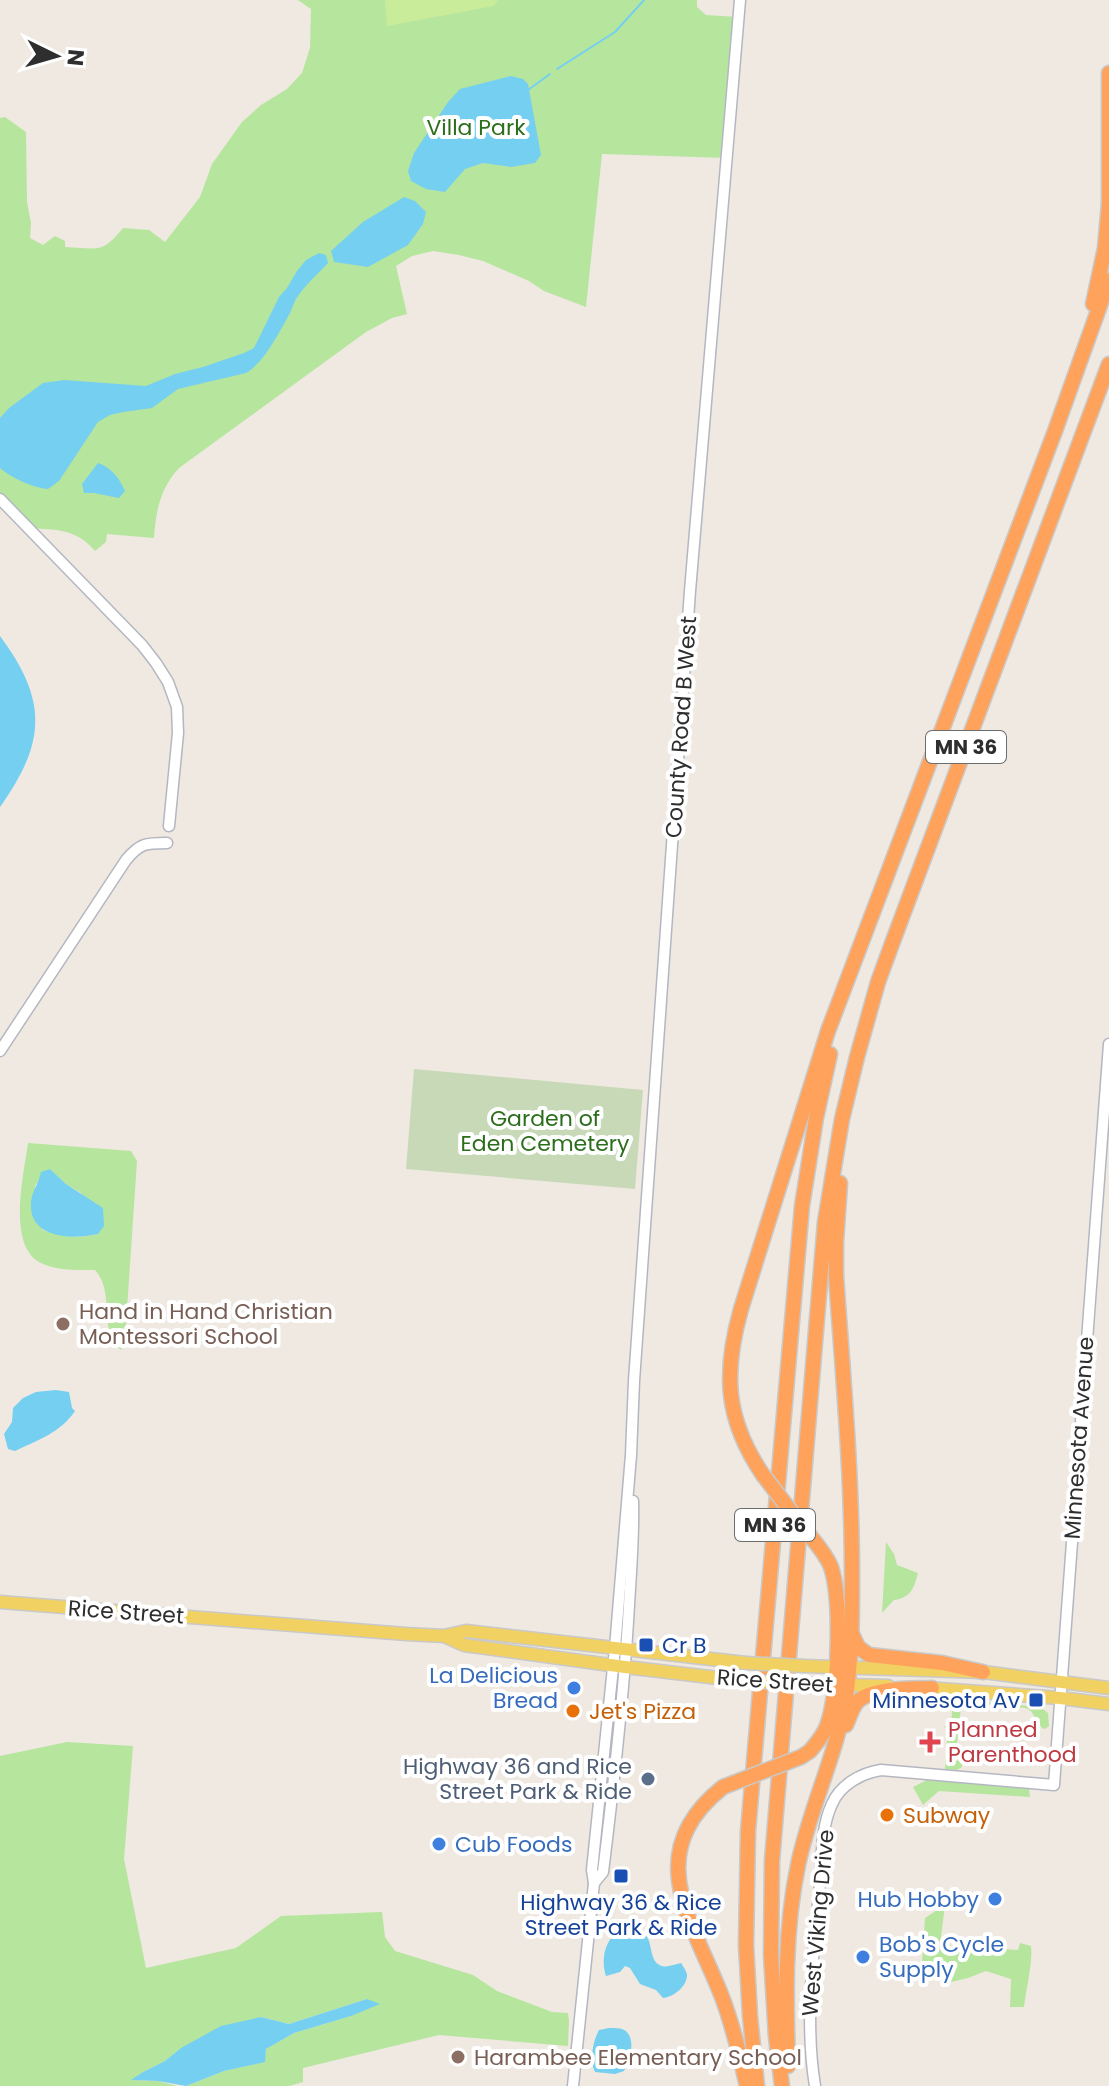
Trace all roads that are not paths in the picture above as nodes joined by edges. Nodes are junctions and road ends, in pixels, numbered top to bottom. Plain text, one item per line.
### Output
1 (740, 0) edge
2 (1109, 73) edge
3 (1109, 205) edge
4 (1109, 280) edge
5 (1109, 364) edge
6 (1109, 383) edge
7 (1055, 431) junction
8 (1081, 439) junction
9 (0, 499) edge
10 (169, 826) dead end
11 (167, 843) dead end
12 (853, 969) junction
13 (1109, 1044) edge
14 (0, 1051) edge
15 (857, 1057) junction
16 (0, 1602) edge
17 (852, 1633) junction
18 (444, 1636) junction
19 (621, 1648) junction
20 (618, 1666) junction
21 (843, 1667) junction
22 (983, 1672) junction
23 (1061, 1682) junction
24 (841, 1686) junction
25 (932, 1688) junction
26 (1109, 1688) edge
27 (1060, 1698) junction
28 (1109, 1704) edge
29 (827, 1770) junction
30 (1054, 1785) joint
31 (573, 2086) edge
32 (747, 2086) edge
33 (757, 2086) edge
34 (782, 2086) edge
35 (788, 2086) edge
36 (815, 2086) edge

1 - 19 street, County Road B West
2 - 3 highway
3 - 7 highway
4 - 7 highway, MN 36
5 - 8 highway, MN 36
6 - 8 highway
7 - 12 highway, MN 36
8 - 15 highway, MN 36
9 - 10 street
11 - 14 street
12 - 21 highway, bridge
12 - 33 highway, MN 36
13 - 23 street, Minnesota Avenue
15 - 17 highway
15 - 34 highway, MN 36
16 - 18 main road, Rice Street
17 - 21 highway
17 - 22 highway
18 - 19 main road, Rice Street
18 - 20 main road, Rice Street
19 - 20 street, County Road B West
19 - 21 main road, Rice Street, bridge
20 - 24 main road, Rice Street, bridge
20 - 31 street, County Road B West
21 - 22 main road, Rice Street
21 - 24 highway
22 - 23 main road, Rice Street
23 - 26 main road, Rice Street
23 - 27 street, Minnesota Avenue
24 - 25 main road, Rice Street
24 - 29 highway
24 - 32 highway, bridge
25 - 27 main road, Rice Street
25 - 29 highway
27 - 28 main road, Rice Street
27 - 30 street, Minnesota Avenue
29 - 35 highway
30 - 36 street, West Viking Drive

